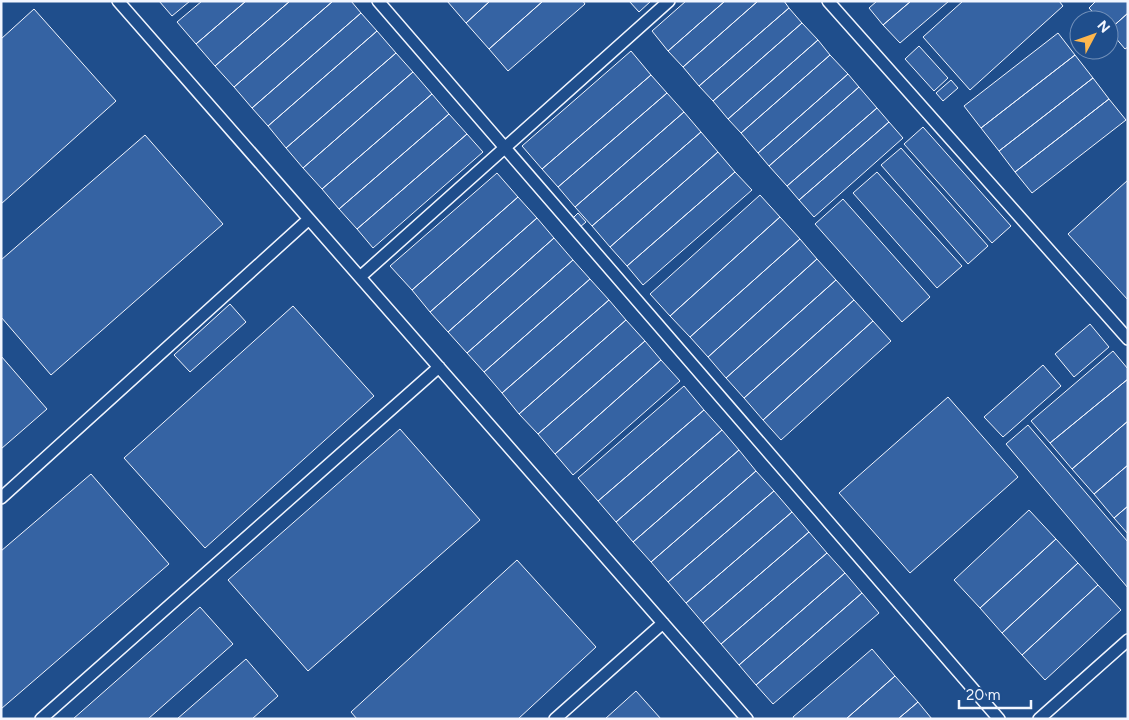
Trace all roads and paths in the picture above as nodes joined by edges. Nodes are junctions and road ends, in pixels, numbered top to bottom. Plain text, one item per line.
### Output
1 (118, 1) edge
2 (378, 1) edge
3 (669, 1) edge
4 (828, 1) edge
5 (504, 146) junction
6 (309, 219) junction
7 (360, 277) junction
8 (1128, 339) edge
9 (439, 367) junction
10 (1, 498) edge
11 (663, 623) junction
12 (1128, 640) edge
13 (41, 719) edge
14 (555, 719) edge
15 (747, 719) edge
16 (999, 719) edge
17 (1039, 719) edge

1 - 6 lane
2 - 5 lane
3 - 5 lane
4 - 8 lane
5 - 7 lane
5 - 16 lane
6 - 7 lane
6 - 10 lane
7 - 9 lane
9 - 11 lane
9 - 13 lane
11 - 14 lane
11 - 15 lane
12 - 17 lane

